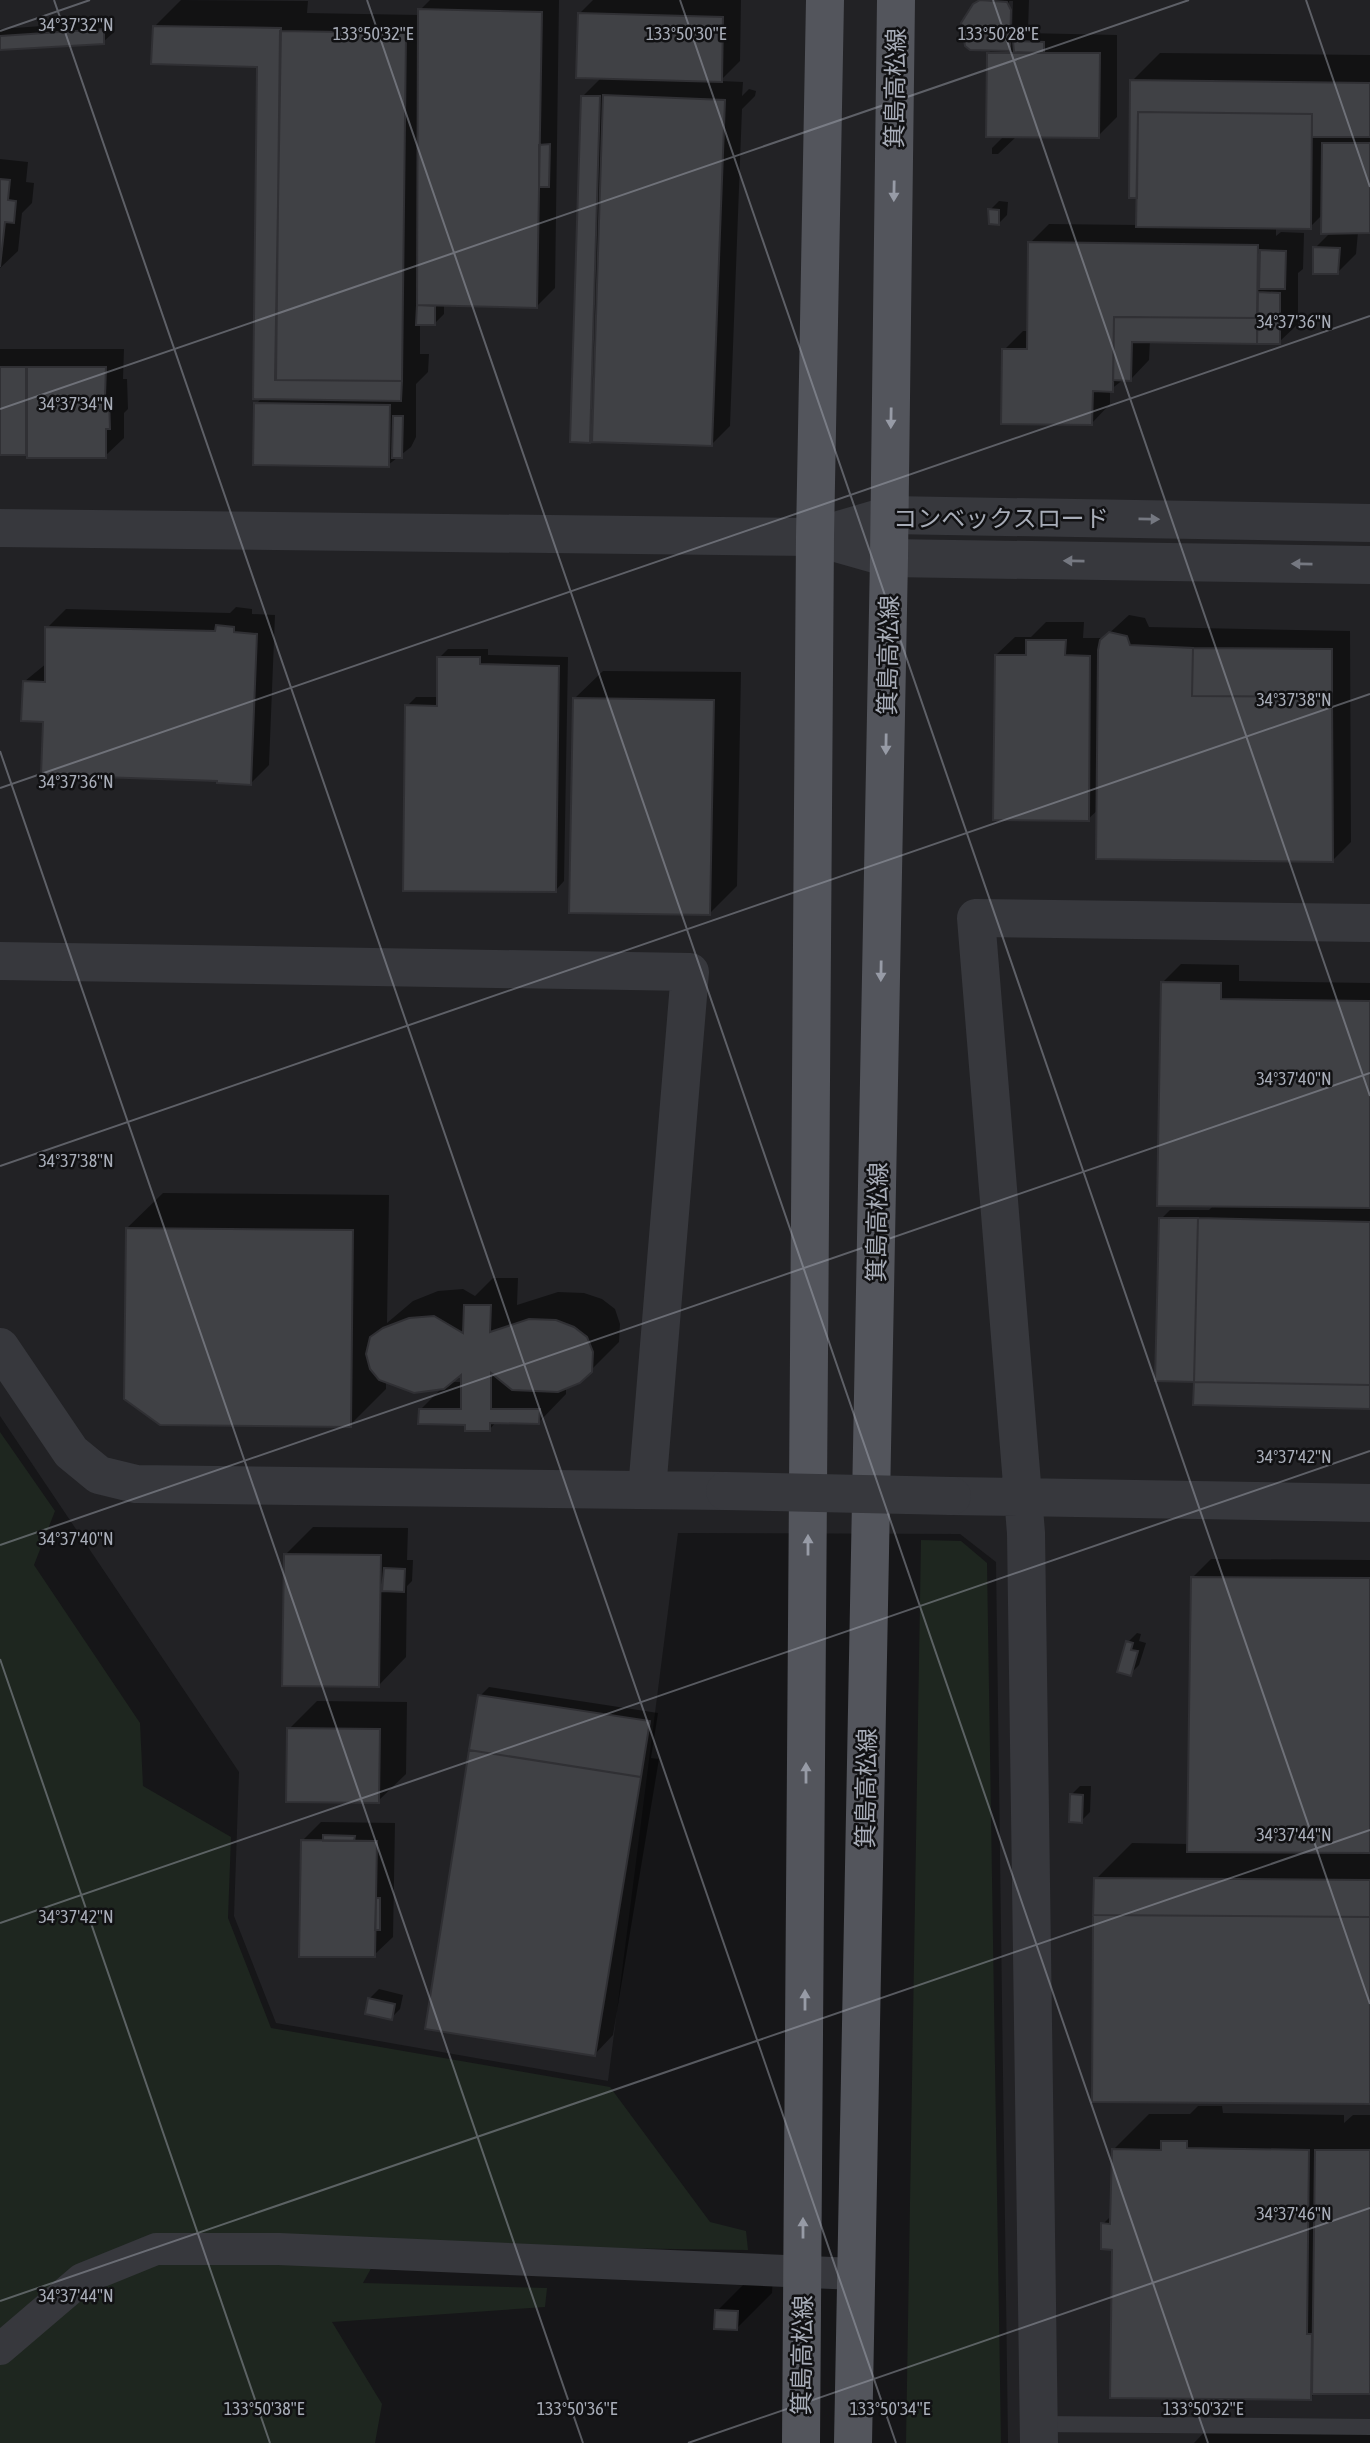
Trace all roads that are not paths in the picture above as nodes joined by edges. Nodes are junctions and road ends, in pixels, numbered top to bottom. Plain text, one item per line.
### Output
1 (825, 0) edge
2 (896, 0) edge
3 (890, 515) junction
4 (1370, 523) edge
5 (0, 528) edge
6 (814, 537) junction
7 (889, 558) junction
8 (1370, 565) edge
9 (1370, 923) edge
10 (0, 961) edge
11 (0, 1347) edge
12 (647, 1490) junction
13 (1024, 1499) junction
14 (1370, 1503) edge
15 (803, 2273) junction
16 (856, 2274) junction
17 (0, 2348) edge
18 (1370, 2427) edge
19 (1038, 2433) edge
20 (801, 2443) edge
21 (853, 2443) edge

1 - 6 main road, 箕島高松線
2 -> 3 main road, 箕島高松線
3 -> 4 street, コンベックスロード
3 - 6 street, コンベックスロード
3 - 7 main road, 箕島高松線
5 - 6 street
6 - 7 street, コンベックスロード
15 -> 6 main road, 箕島高松線
8 -> 7 street, コンベックスロード
7 -> 16 main road, 箕島高松線
9 - 13 street
10 - 12 street
11 - 12 street
12 - 13 street, bridge
13 - 14 street
13 - 19 street
15 - 16 street
15 - 17 street
15 - 20 main road, 箕島高松線
16 - 21 main road, 箕島高松線
18 - 19 lane

